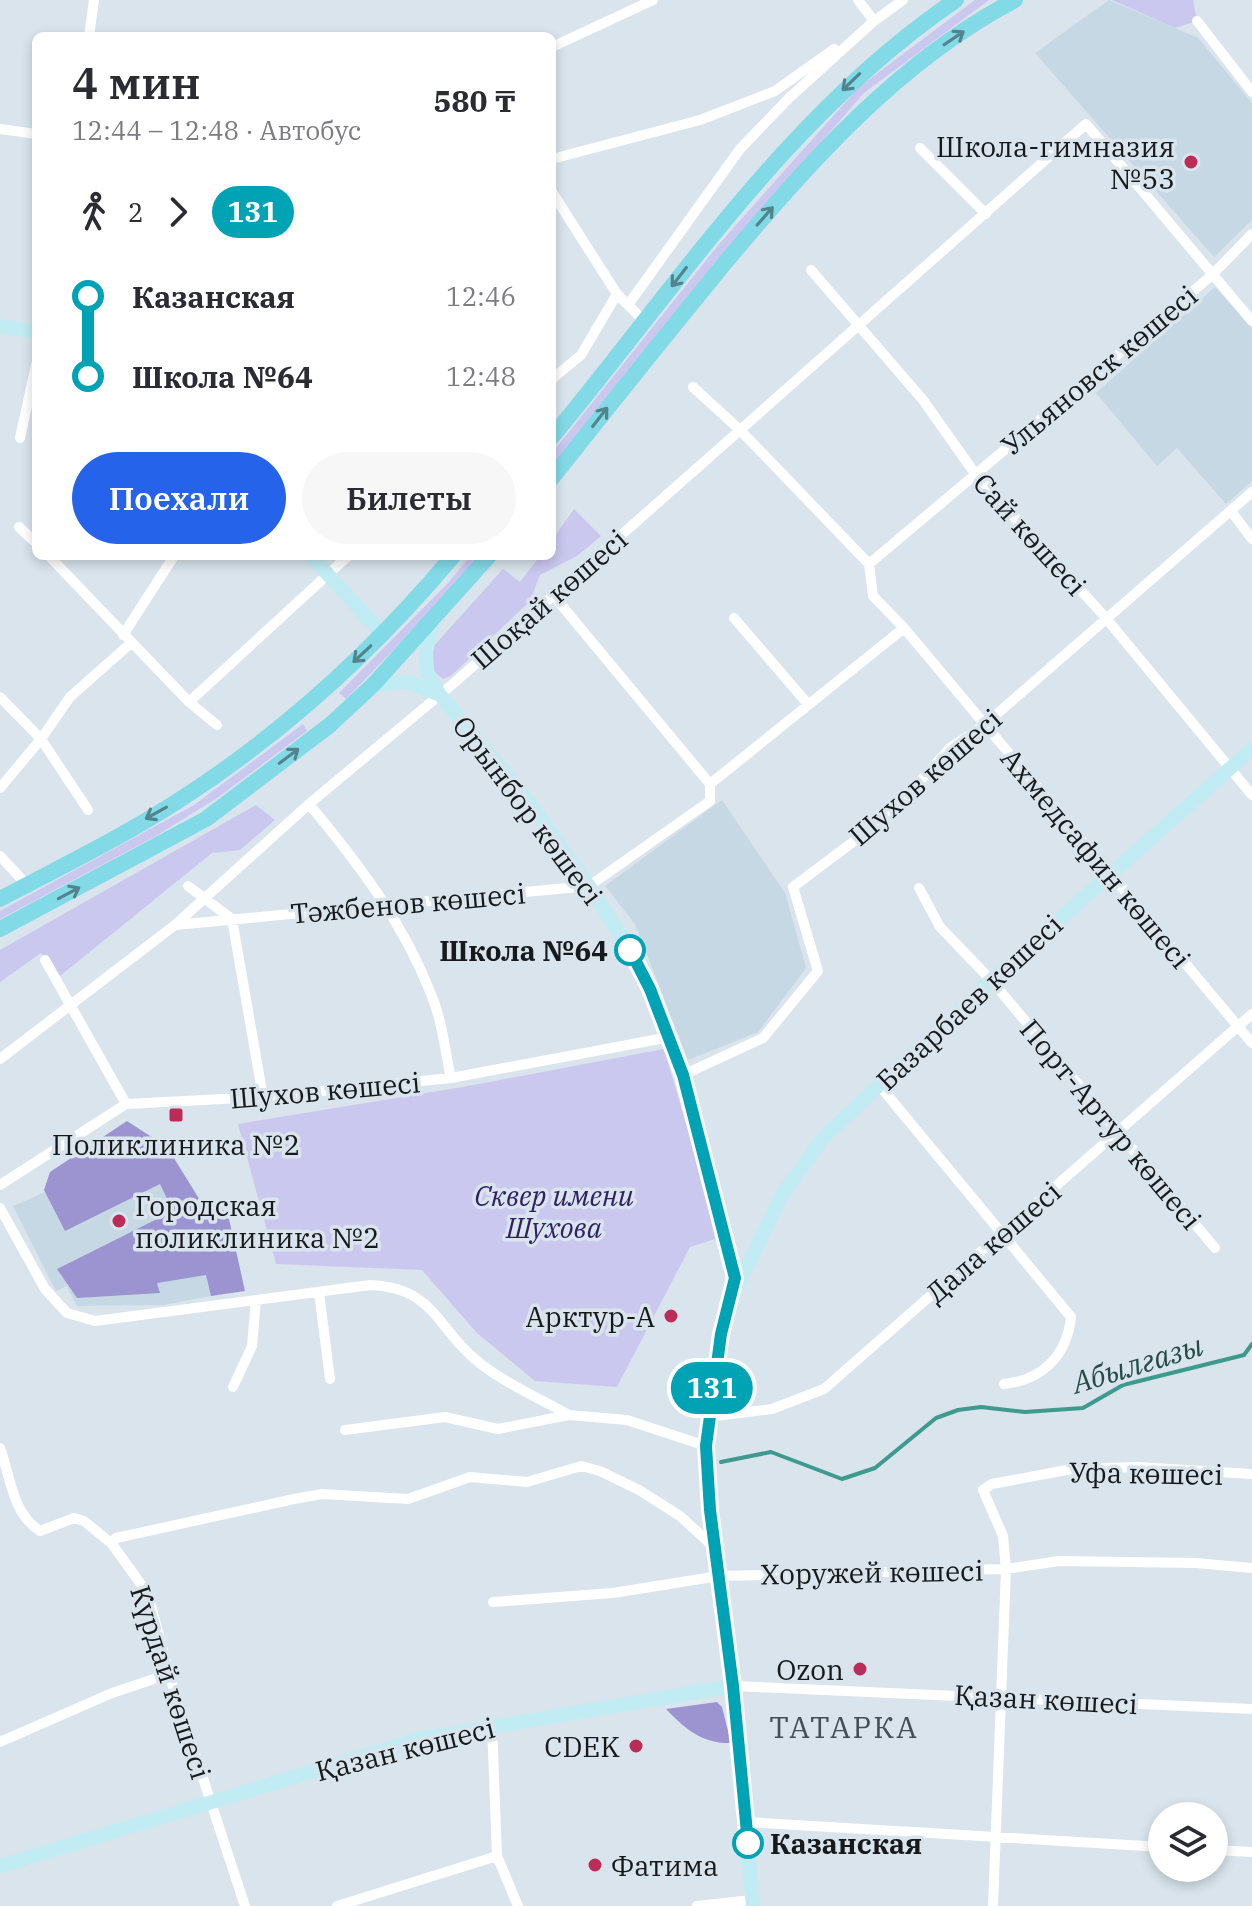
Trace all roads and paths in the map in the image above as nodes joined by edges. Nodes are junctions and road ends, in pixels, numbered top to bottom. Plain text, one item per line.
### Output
1 (94, 0) edge
2 (653, 0) edge
3 (858, 0) edge
4 (903, 0) edge
5 (956, 0) edge
6 (1015, 0) edge
7 (874, 21) junction
8 (1197, 21) dead end
9 (90, 32) edge
10 (556, 45) edge
11 (1252, 92) edge
12 (0, 129) edge
13 (32, 133) edge
14 (920, 148) dead end
15 (556, 158) edge
16 (556, 198) edge
17 (986, 214) junction
18 (1252, 234) edge
19 (811, 270) dead end
20 (1211, 276) junction
21 (617, 294) junction
22 (628, 305) junction
23 (644, 321) junction
24 (1252, 321) edge
25 (0, 326) edge
26 (857, 327) junction
27 (32, 331) edge
28 (556, 376) edge
29 (32, 383) edge
30 (693, 387) dead end
31 (741, 431) junction
32 (556, 432) edge
33 (20, 438) dead end
34 (556, 473) edge
35 (976, 475) junction
36 (1252, 492) edge
37 (1231, 511) junction
38 (19, 527) dead end
39 (32, 539) edge
40 (1252, 539) edge
41 (53, 560) edge
42 (172, 560) edge
43 (314, 560) edge
44 (344, 560) edge
45 (449, 560) edge
46 (486, 560) edge
47 (869, 564) junction
48 (328, 577) junction
49 (553, 595) junction
50 (1105, 617) junction
51 (734, 618) dead end
52 (432, 623) junction
53 (904, 628) junction
54 (383, 635) junction
55 (127, 639) junction
56 (373, 685) junction
57 (440, 695) junction
58 (0, 697) edge
59 (189, 702) junction
60 (807, 703) junction
61 (217, 725) dead end
62 (983, 726) junction
63 (41, 739) junction
64 (1252, 749) edge
65 (1231, 768) junction
66 (710, 784) junction
67 (0, 788) edge
68 (1252, 795) edge
69 (309, 804) junction
70 (88, 810) dead end
71 (0, 856) edge
72 (1110, 873) junction
73 (27, 885) junction
74 (188, 886) dead end
75 (589, 886) junction
76 (919, 888) dead end
77 (205, 897) junction
78 (0, 899) edge
79 (385, 906) junction
80 (232, 919) junction
81 (175, 925) junction
82 (0, 929) edge
83 (45, 960) dead end
84 (991, 980) junction
85 (70, 1004) junction
86 (1252, 1014) edge
87 (1238, 1026) junction
88 (670, 1037) junction
89 (1252, 1043) edge
90 (0, 1059) edge
91 (683, 1075) junction
92 (451, 1078) junction
93 (879, 1085) junction
94 (263, 1097) junction
95 (126, 1104) junction
96 (1120, 1134) junction
97 (0, 1185) edge
98 (0, 1208) edge
99 (1001, 1235) junction
100 (1215, 1248) dead end
101 (319, 1292) junction
102 (734, 1293) junction
103 (256, 1300) junction
104 (330, 1379) dead end
105 (1004, 1384) dead end
106 (233, 1387) dead end
107 (569, 1415) junction
108 (708, 1417) junction
109 (345, 1430) dead end
110 (706, 1446) junction
111 (0, 1448) edge
112 (1252, 1474) edge
113 (112, 1544) junction
114 (715, 1548) junction
115 (1252, 1568) edge
116 (1006, 1569) junction
117 (719, 1576) junction
118 (493, 1602) dead end
119 (169, 1674) junction
120 (733, 1686) junction
121 (1002, 1698) junction
122 (1252, 1709) edge
123 (492, 1725) junction
124 (0, 1742) edge
125 (210, 1804) junction
126 (746, 1822) junction
127 (997, 1838) junction
128 (1148, 1846) edge
129 (1228, 1851) edge
130 (1252, 1852) edge
131 (497, 1856) junction
132 (0, 1866) edge
133 (752, 1903) edge
134 (245, 1906) edge
135 (337, 1906) edge
136 (518, 1906) edge
137 (697, 1906) edge
138 (993, 1906) edge

1 - 9 street
2 - 10 street
3 - 7 street
4 - 7 street
5 -> 23 main road
34 -> 6 main road
7 - 15 street
7 - 22 street
8 - 11 street
12 - 13 street
14 - 17 street
16 - 21 street
17 - 20 street, Шоқай көшесі
17 - 26 street, Шоқай көшесі
18 - 20 street, Ульяновск көшесі
19 - 26 street, Сай көшесі
20 - 24 street
20 - 35 street, Ульяновск көшесі
21 - 22 street
21 - 28 street
22 - 23 street
23 - 32 main road
25 - 27 street
26 - 31 street, Шоқай көшесі
26 - 35 street, Сай көшесі
29 - 33 street
30 - 31 street, Ахмедсафин көшесі
31 - 47 street, Ахмедсафин көшесі
31 - 49 street, Шоқай көшесі
35 - 47 street, Ульяновск көшесі
35 - 50 street, Сай көшесі
36 - 37 street, Шухов көшесі
37 - 40 street
37 - 50 street, Шухов көшесі
38 - 39 street
41 - 55 street
42 - 55 street
43 - 48 street
44 - 48 street
45 - 54 main road
46 - 52 main road
47 - 53 street, Ахмедсафин көшесі
48 - 54 street
48 - 59 street
49 - 57 street, Шоқай көшесі
49 - 66 street
50 - 62 street, Шухов көшесі
50 - 65 street, Сай көшесі
51 - 60 street
52 - 56 main road
52 - 57 street
53 - 60 street
53 - 62 street, Ахмедсафин көшесі
54 -> 73 main road
55 - 59 street
55 - 63 street
56 - 57 street
82 -> 56 main road
57 - 69 street, Шоқай көшесі
57 - 75 street, Орынбор көшесі
58 - 63 street
59 - 61 street
60 - 66 street
62 - 72 street, Ахмедсафин көшесі
62 - 91 street, Шухов көшесі
63 - 67 street
63 - 70 street
64 - 65 street, Базарбаев көшесі
65 - 68 street, Сай көшесі
65 - 72 street, Базарбаев көшесі
66 - 75 street, Тәжбенов көшесі
69 - 77 street, Шоқай көшесі
69 - 79 street
71 - 73 street
72 - 84 street, Базарбаев көшесі
72 - 87 street, Ахмедсафин көшесі
73 - 78 main road
74 - 77 street
75 - 79 street, Тәжбенов көшесі
75 - 88 street, Орынбор көшесі
76 - 84 street, Порт-Артур көшесі
77 - 80 street
77 - 81 street, Шоқай көшесі
79 - 80 street, Тәжбенов көшесі
79 - 92 street
80 - 81 street, Тәжбенов көшесі
80 - 94 street
81 - 85 street, Шоқай көшесі
83 - 85 street
84 - 93 street, Базарбаев көшесі
84 - 96 street, Порт-Артур көшесі
85 - 90 street, Шоқай көшесі
85 - 95 street
86 - 87 street, Дала көшесі
87 - 89 street, Ахмедсафин көшесі
87 - 96 street, Дала көшесі
88 - 91 street, Орынбор көшесі
88 - 92 street, Шухов көшесі
91 - 102 street, Орынбор көшесі
92 - 94 street, Шухов көшесі
93 - 99 street
93 - 102 street, Базарбаев көшесі
94 - 95 street, Шухов көшесі
95 - 97 street, Шухов көшесі
96 - 99 street, Дала көшесі
96 - 100 street, Порт-Артур көшесі
98 - 103 street
99 - 105 street
99 - 108 street, Дала көшесі
101 - 103 street
101 - 104 street
101 - 107 street
102 - 108 street, Орынбор көшесі
103 - 106 street
107 - 109 street
107 - 110 street
108 - 110 street, Орынбор көшесі
110 - 114 street, Орынбор көшесі
111 - 113 street, Күрдай көшесі
112 - 116 street, Уфа көшесі
113 - 114 street
113 - 119 street, Күрдай көшесі
114 - 117 street, Орынбор көшесі
115 - 116 street, Хоружей көшесі
116 - 117 street, Хоружей көшесі
116 - 121 street, Уфа көшесі
117 - 118 street, Хоружей көшесі
117 - 120 street, Орынбор көшесі
119 - 124 street
119 - 125 street, Күрдай көшесі
120 - 121 street, Қазан көшесі
120 - 123 street, Қазан көшесі
120 - 126 street, Орынбор көшесі
121 - 122 street, Қазан көшесі
121 - 127 street, Уфа көшесі
123 - 125 street, Қазан көшесі
123 - 131 street
125 - 132 street, Қазан көшесі
125 - 134 street, Күрдай көшесі
126 - 127 street
126 - 133 street, Орынбор көшесі
127 - 128 street
127 - 138 street, Уфа көшесі
129 - 130 street
131 - 135 street
131 - 136 street
133 - 137 street

